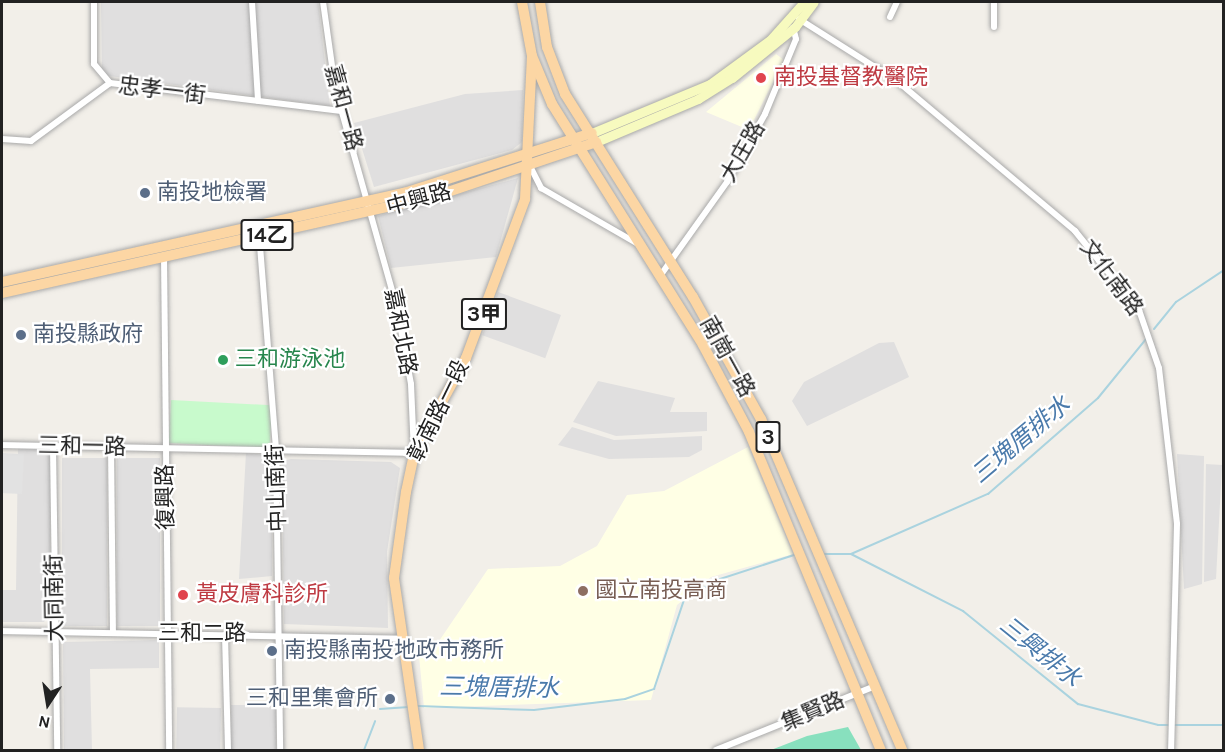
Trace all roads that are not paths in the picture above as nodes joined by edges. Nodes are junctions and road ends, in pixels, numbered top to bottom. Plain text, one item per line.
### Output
1 (94, 2) edge
2 (252, 2) edge
3 (323, 2) edge
4 (522, 2) edge
5 (540, 2) edge
6 (804, 2) edge
7 (814, 2) edge
8 (897, 2) edge
9 (994, 2) edge
10 (890, 17) dead end
11 (796, 21) junction
12 (994, 27) dead end
13 (532, 56) junction
14 (110, 83) junction
15 (258, 101) junction
16 (341, 111) junction
17 (594, 138) junction
18 (2, 139) edge
19 (577, 144) junction
20 (529, 161) junction
21 (370, 207) junction
22 (258, 231) junction
23 (163, 243) junction
24 (642, 245) junction
25 (164, 257) junction
26 (670, 262) junction
27 (660, 276) junction
28 (2, 282) edge
29 (2, 293) edge
30 (2, 445) edge
31 (53, 446) junction
32 (111, 446) junction
33 (165, 449) junction
34 (276, 451) junction
35 (414, 453) junction
36 (2, 631) edge
37 (55, 631) junction
38 (113, 633) junction
39 (280, 633) junction
40 (169, 634) junction
41 (225, 635) junction
42 (401, 639) junction
43 (875, 686) junction
44 (857, 694) junction
45 (57, 750) edge
46 (169, 750) edge
47 (228, 750) edge
48 (280, 750) edge
49 (418, 750) edge
50 (716, 750) edge
51 (881, 750) edge
52 (902, 750) edge
53 (1171, 750) edge

1 - 14 street
2 - 15 street
3 - 16 street, 嘉和一路
4 - 13 main road, 彰南路一段 / 3
5 - 17 main road, 3
6 - 11 main road
7 - 11 main road, 大庄路
8 - 10 street
9 - 12 street
11 - 17 main road, 中興路
11 - 17 main road, 中興路
11 - 26 street, 大庄路
11 - 53 street, 文化南路
13 - 19 main road, 彰南路一段 / 3
13 - 20 main road, 彰南路一段 / 3甲
14 - 15 street, 忠孝一街
14 - 18 street, 忠孝一街
15 - 16 street, 忠孝一街
16 - 21 street, 嘉和一路
17 - 19 main road, 中興路 / 14乙
17 - 26 main road, 南崗一路 / 3
19 - 20 main road, 中興路 / 14乙
19 - 24 main road, 南崗一路 / 3
20 - 21 main road, 中興路 / 14乙
20 - 24 street
20 - 35 main road, 彰南路一段 / 3甲
21 - 22 main road, 中興路 / 14乙
21 - 35 street, 嘉和北路
22 - 23 main road, 中興路 / 14乙
22 - 25 main road, 中興路 / 14乙
22 - 34 street, 中山南街
23 - 25 street, 復興路
23 - 28 main road, 中興路 / 14乙
24 - 27 main road, 南崗一路 / 3
25 - 29 main road, 中興路 / 14乙
25 - 33 street, 復興路
26 - 27 street, 大庄路
26 - 43 main road, 南崗一路 / 3
27 - 44 main road, 南崗一路 / 3
30 - 31 street, 三和一路
31 - 32 street, 三和一路
31 - 37 street, 大同南街
32 - 33 street, 三和一路
32 - 38 street
33 - 34 street, 三和一路
33 - 40 street, 復興路
34 - 35 street, 三和一路
34 - 39 street, 中山南街
35 - 42 main road, 彰南路一段 / 3甲
36 - 37 street, 三和二路
37 - 38 street, 三和二路
37 - 45 street, 大同南街
38 - 40 street, 三和二路
39 - 41 street, 三和二路
39 - 42 street, 三和二路
39 - 48 street, 中山南街
40 - 41 street, 三和二路
40 - 46 street, 復興路
41 - 47 street
42 - 49 main road, 彰南路一段 / 3甲
43 - 44 street, 集賢路
43 - 52 main road, 南崗一路 / 3
44 - 50 street, 集賢路
44 - 51 main road, 南崗一路 / 3

